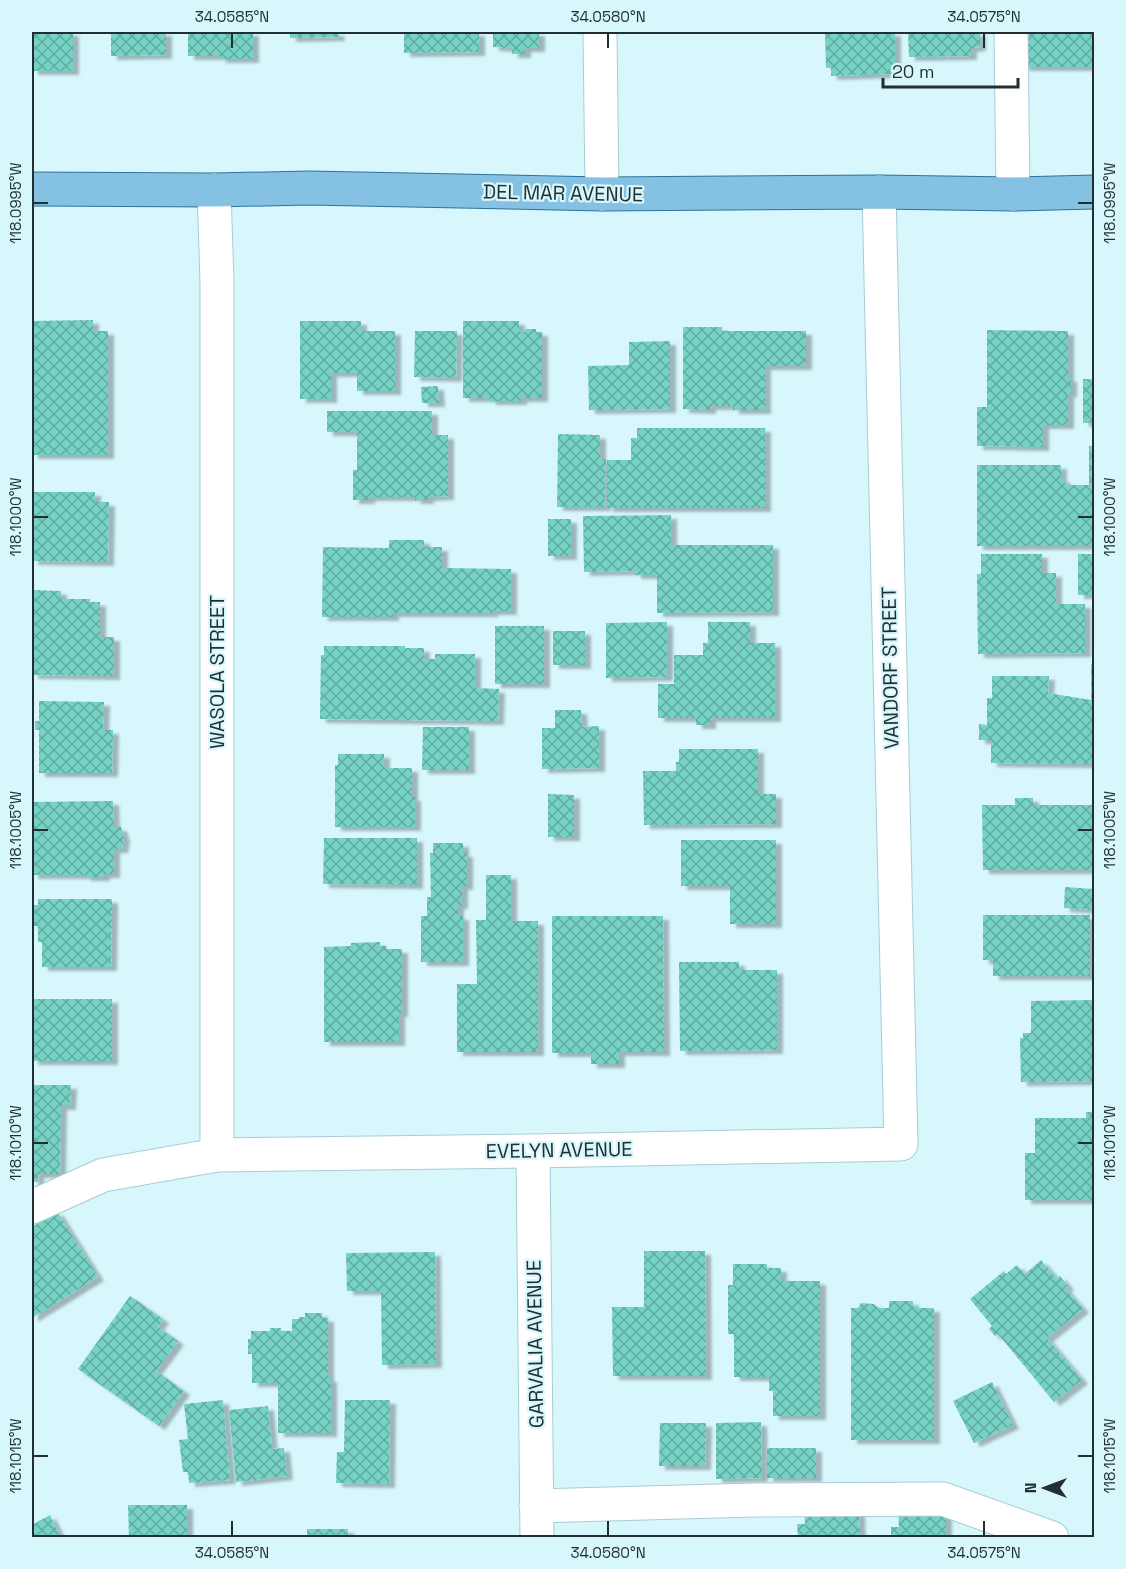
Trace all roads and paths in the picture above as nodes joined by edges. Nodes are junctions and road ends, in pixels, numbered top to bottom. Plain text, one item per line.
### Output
1 (600, 32) edge
2 (1011, 32) edge
3 (32, 189) edge
4 (214, 190) junction
5 (879, 192) junction
6 (1095, 192) edge
7 (602, 194) junction
8 (1013, 194) junction
9 (901, 1144) joint
10 (533, 1151) junction
11 (217, 1155) junction
12 (32, 1207) edge
13 (537, 1522) edge
14 (1052, 1538) edge

1 - 7 street
2 - 8 street
3 - 4 main road, DEL MAR AVENUE
4 - 7 main road, DEL MAR AVENUE
4 - 11 street, WASOLA STREET
5 - 7 main road, DEL MAR AVENUE
5 - 8 main road, DEL MAR AVENUE
5 - 9 street, VANDORF STREET
6 - 8 main road, DEL MAR AVENUE
9 - 10 street, EVELYN AVENUE
10 - 11 street, EVELYN AVENUE
10 - 13 street, GARVALIA AVENUE
11 - 12 street, EVELYN AVENUE
13 - 14 street

